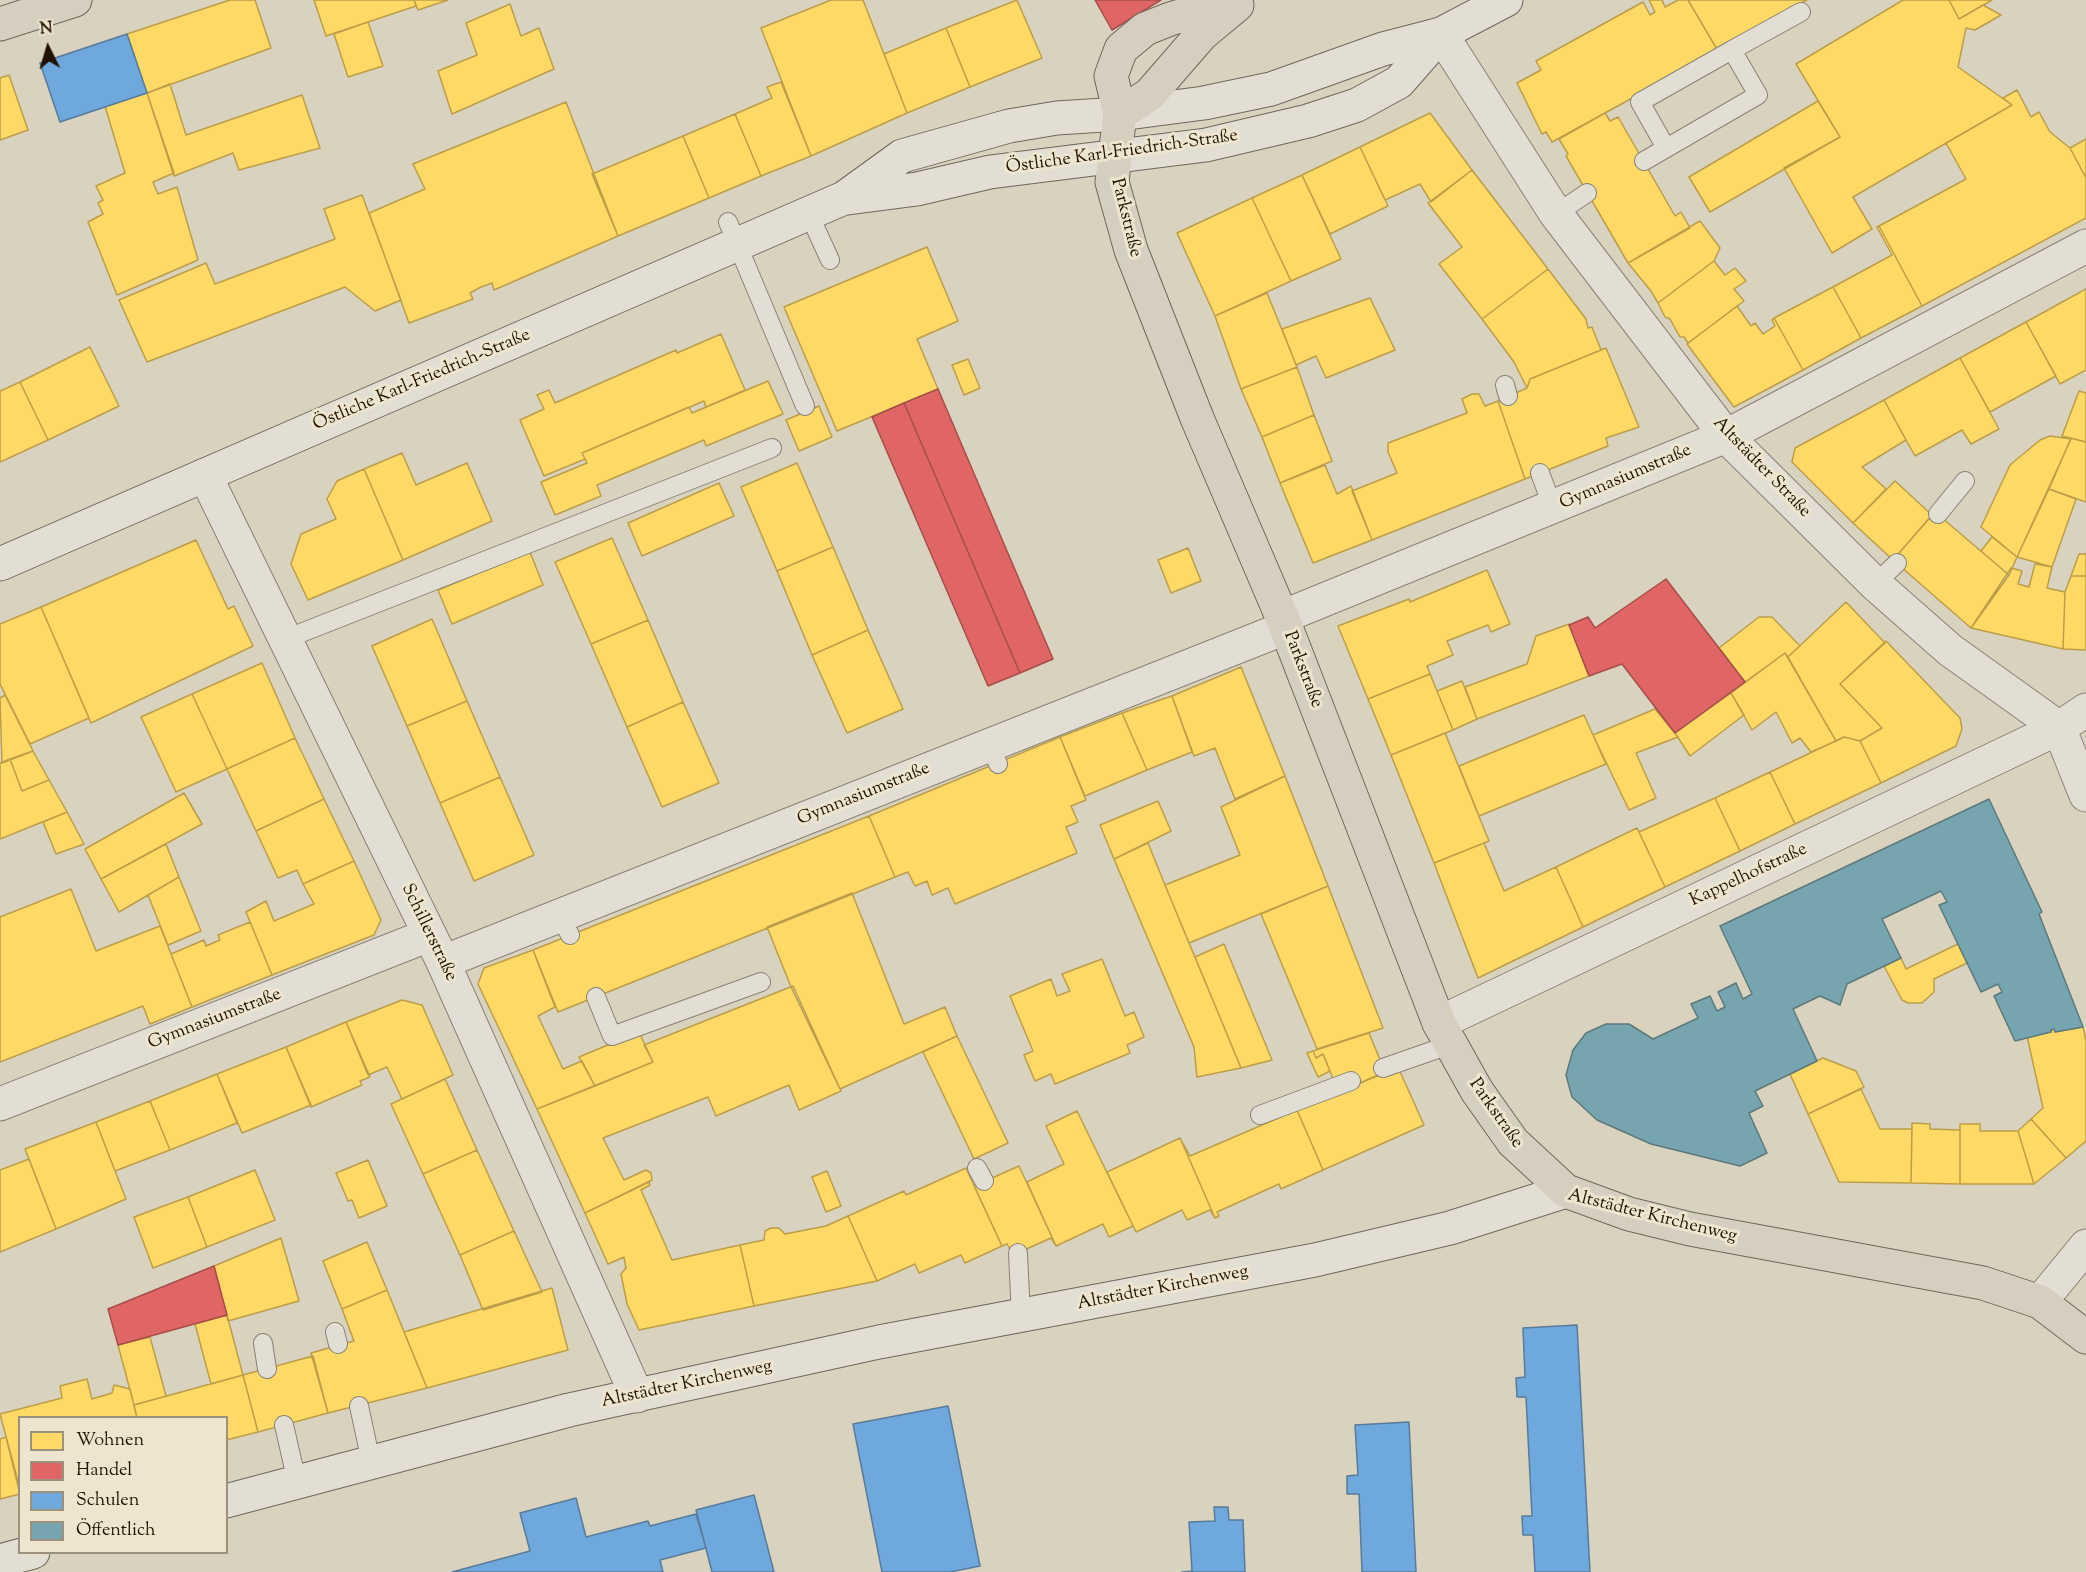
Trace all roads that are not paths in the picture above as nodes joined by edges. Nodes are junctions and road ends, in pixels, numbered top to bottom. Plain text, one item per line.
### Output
1 (75, 0) edge
2 (1235, 0) edge
3 (1243, 0) edge
4 (1506, 0) edge
5 (1801, 12) dead end
6 (0, 24) edge
7 (1441, 34) junction
8 (1732, 50) junction
9 (1120, 114) junction
10 (1666, 147) junction
11 (1113, 158) junction
12 (1644, 161) dead end
13 (1587, 193) dead end
14 (844, 198) junction
15 (809, 214) junction
16 (1556, 214) junction
17 (732, 234) junction
18 (2086, 246) edge
19 (830, 260) dead end
20 (805, 406) dead end
21 (1726, 436) junction
22 (772, 448) dead end
23 (1540, 473) dead end
24 (205, 476) junction
25 (1965, 481) dead end
26 (1553, 508) junction
27 (1938, 514) dead end
28 (0, 564) edge
29 (1283, 622) junction
30 (283, 640) junction
31 (2086, 710) edge
32 (2059, 728) junction
33 (2086, 795) edge
34 (436, 949) junction
35 (761, 982) dead end
36 (596, 997) dead end
37 (1444, 1034) junction
38 (1383, 1068) dead end
39 (1351, 1081) dead end
40 (0, 1104) edge
41 (1260, 1115) dead end
42 (1566, 1191) junction
43 (2086, 1246) edge
44 (1018, 1253) dead end
45 (2040, 1302) junction
46 (1021, 1317) junction
47 (2086, 1337) edge
48 (263, 1343) dead end
49 (267, 1369) dead end
50 (637, 1396) junction
51 (359, 1406) dead end
52 (284, 1425) dead end
53 (371, 1462) junction
54 (297, 1482) junction
55 (228, 1500) edge
56 (26, 1554) edge
57 (0, 1561) edge

1 - 6 main road
2 - 9 main road, Parkstraße
3 - 9 main road
4 - 7 street, Östliche Karl-Friedrich-Straße
5 - 8 lane
7 - 9 street, Östliche Karl-Friedrich-Straße
7 - 11 street, Östliche Karl-Friedrich-Straße
7 - 16 street, Altstädter Straße
8 - 10 lane
8 - 10 lane
9 - 11 main road, Parkstraße
9 - 14 street, Östliche Karl-Friedrich-Straße
10 - 12 lane
11 - 14 street, Östliche Karl-Friedrich-Straße
11 - 29 main road, Parkstraße
13 - 16 lane
14 - 15 street, Östliche Karl-Friedrich-Straße
15 - 17 street, Östliche Karl-Friedrich-Straße
15 - 19 lane
16 - 21 street, Altstädter Straße
17 - 20 lane
17 - 24 street, Östliche Karl-Friedrich-Straße
18 - 21 street, Gymnasiumstraße
21 - 26 street, Gymnasiumstraße
21 - 32 street, Altstädter Straße
22 - 30 lane
23 - 26 lane
24 - 28 street, Östliche Karl-Friedrich-Straße
24 - 30 street, Schillerstraße
25 - 27 lane
26 - 29 street, Gymnasiumstraße
29 - 34 street, Gymnasiumstraße
29 - 37 main road, Parkstraße
30 - 34 street, Schillerstraße
31 - 32 street, Kappelhofstraße
32 - 33 street
32 - 37 street, Kappelhofstraße
34 - 40 street, Gymnasiumstraße
34 - 50 street, Schillerstraße
35 - 36 lane
37 - 38 lane
37 - 42 main road, Parkstraße
39 - 41 lane
42 - 45 main road, Altstädter Kirchenweg
42 - 46 street, Altstädter Kirchenweg
43 - 45 street
44 - 46 lane
45 - 47 main road, Altstädter Kirchenweg
46 - 50 street, Altstädter Kirchenweg
48 - 49 lane
50 - 53 street, Altstädter Kirchenweg
51 - 53 lane
52 - 54 lane
53 - 54 street, Altstädter Kirchenweg
54 - 55 street, Altstädter Kirchenweg
56 - 57 street

